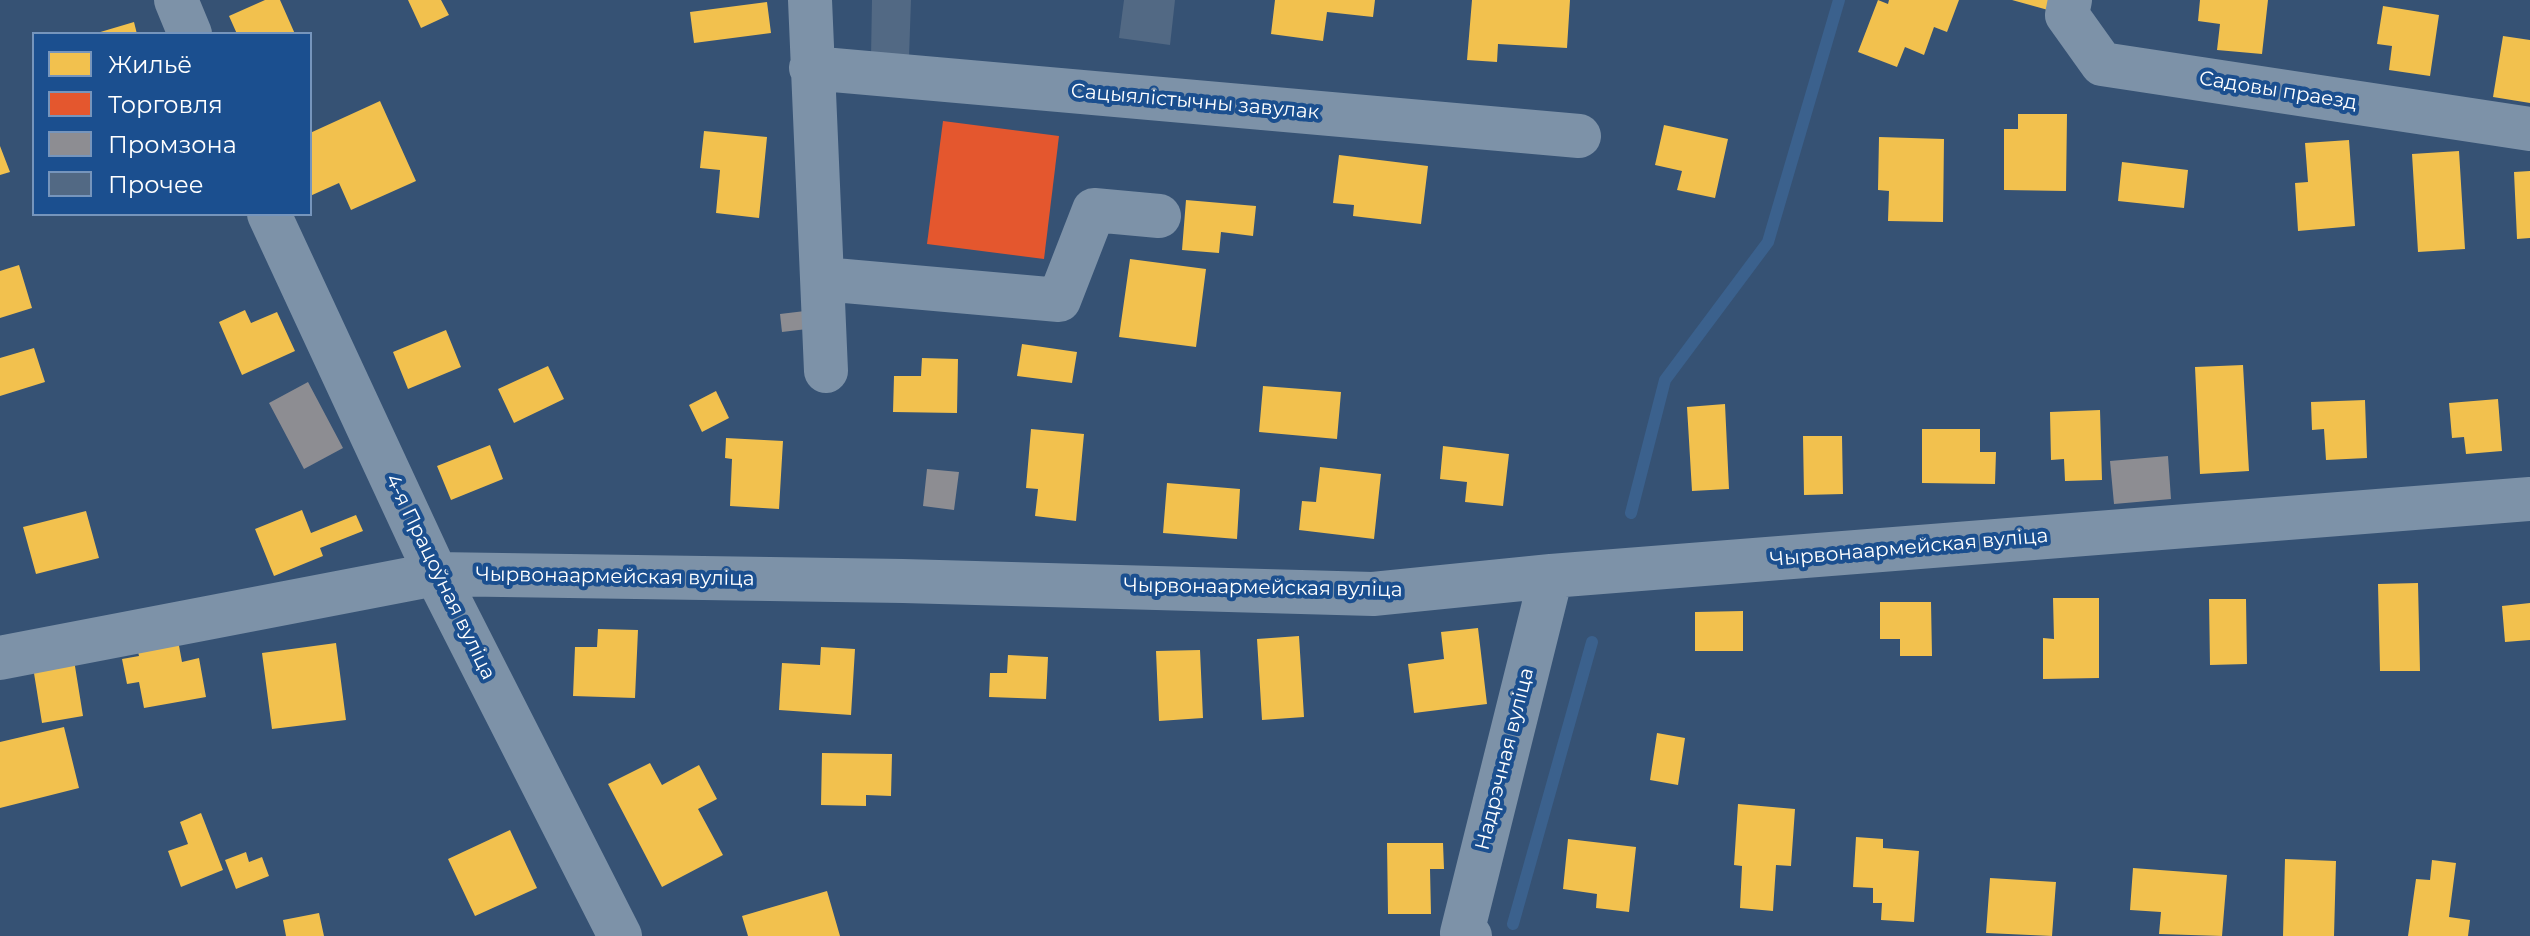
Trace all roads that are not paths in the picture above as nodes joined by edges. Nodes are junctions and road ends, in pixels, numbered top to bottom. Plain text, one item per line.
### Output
1 (176, 0) edge
2 (810, 0) edge
3 (2070, 0) edge
4 (189, 32) edge
5 (811, 68) junction
6 (2530, 129) edge
7 (1579, 136) dead end
8 (270, 216) edge
9 (1159, 216) dead end
10 (823, 279) junction
11 (826, 371) dead end
12 (2530, 499) edge
13 (436, 574) junction
14 (1551, 576) junction
15 (0, 658) edge
16 (620, 936) edge
17 (1470, 936) edge

1 - 4 street
2 - 5 street
3 - 6 street, Садовы праезд
5 - 7 street, Сацыялістычны завулак
5 - 10 street
8 - 13 street, 4-я Працоўная вуліца
9 - 10 street
10 - 11 street
12 - 14 street, Чырвонаармейская вуліца
13 - 14 street, Чырвонаармейская вуліца
13 - 15 street, Чырвонаармейская вуліца
13 - 16 street, 4-я Працоўная вуліца
14 - 17 street, Надрэчная вуліца

